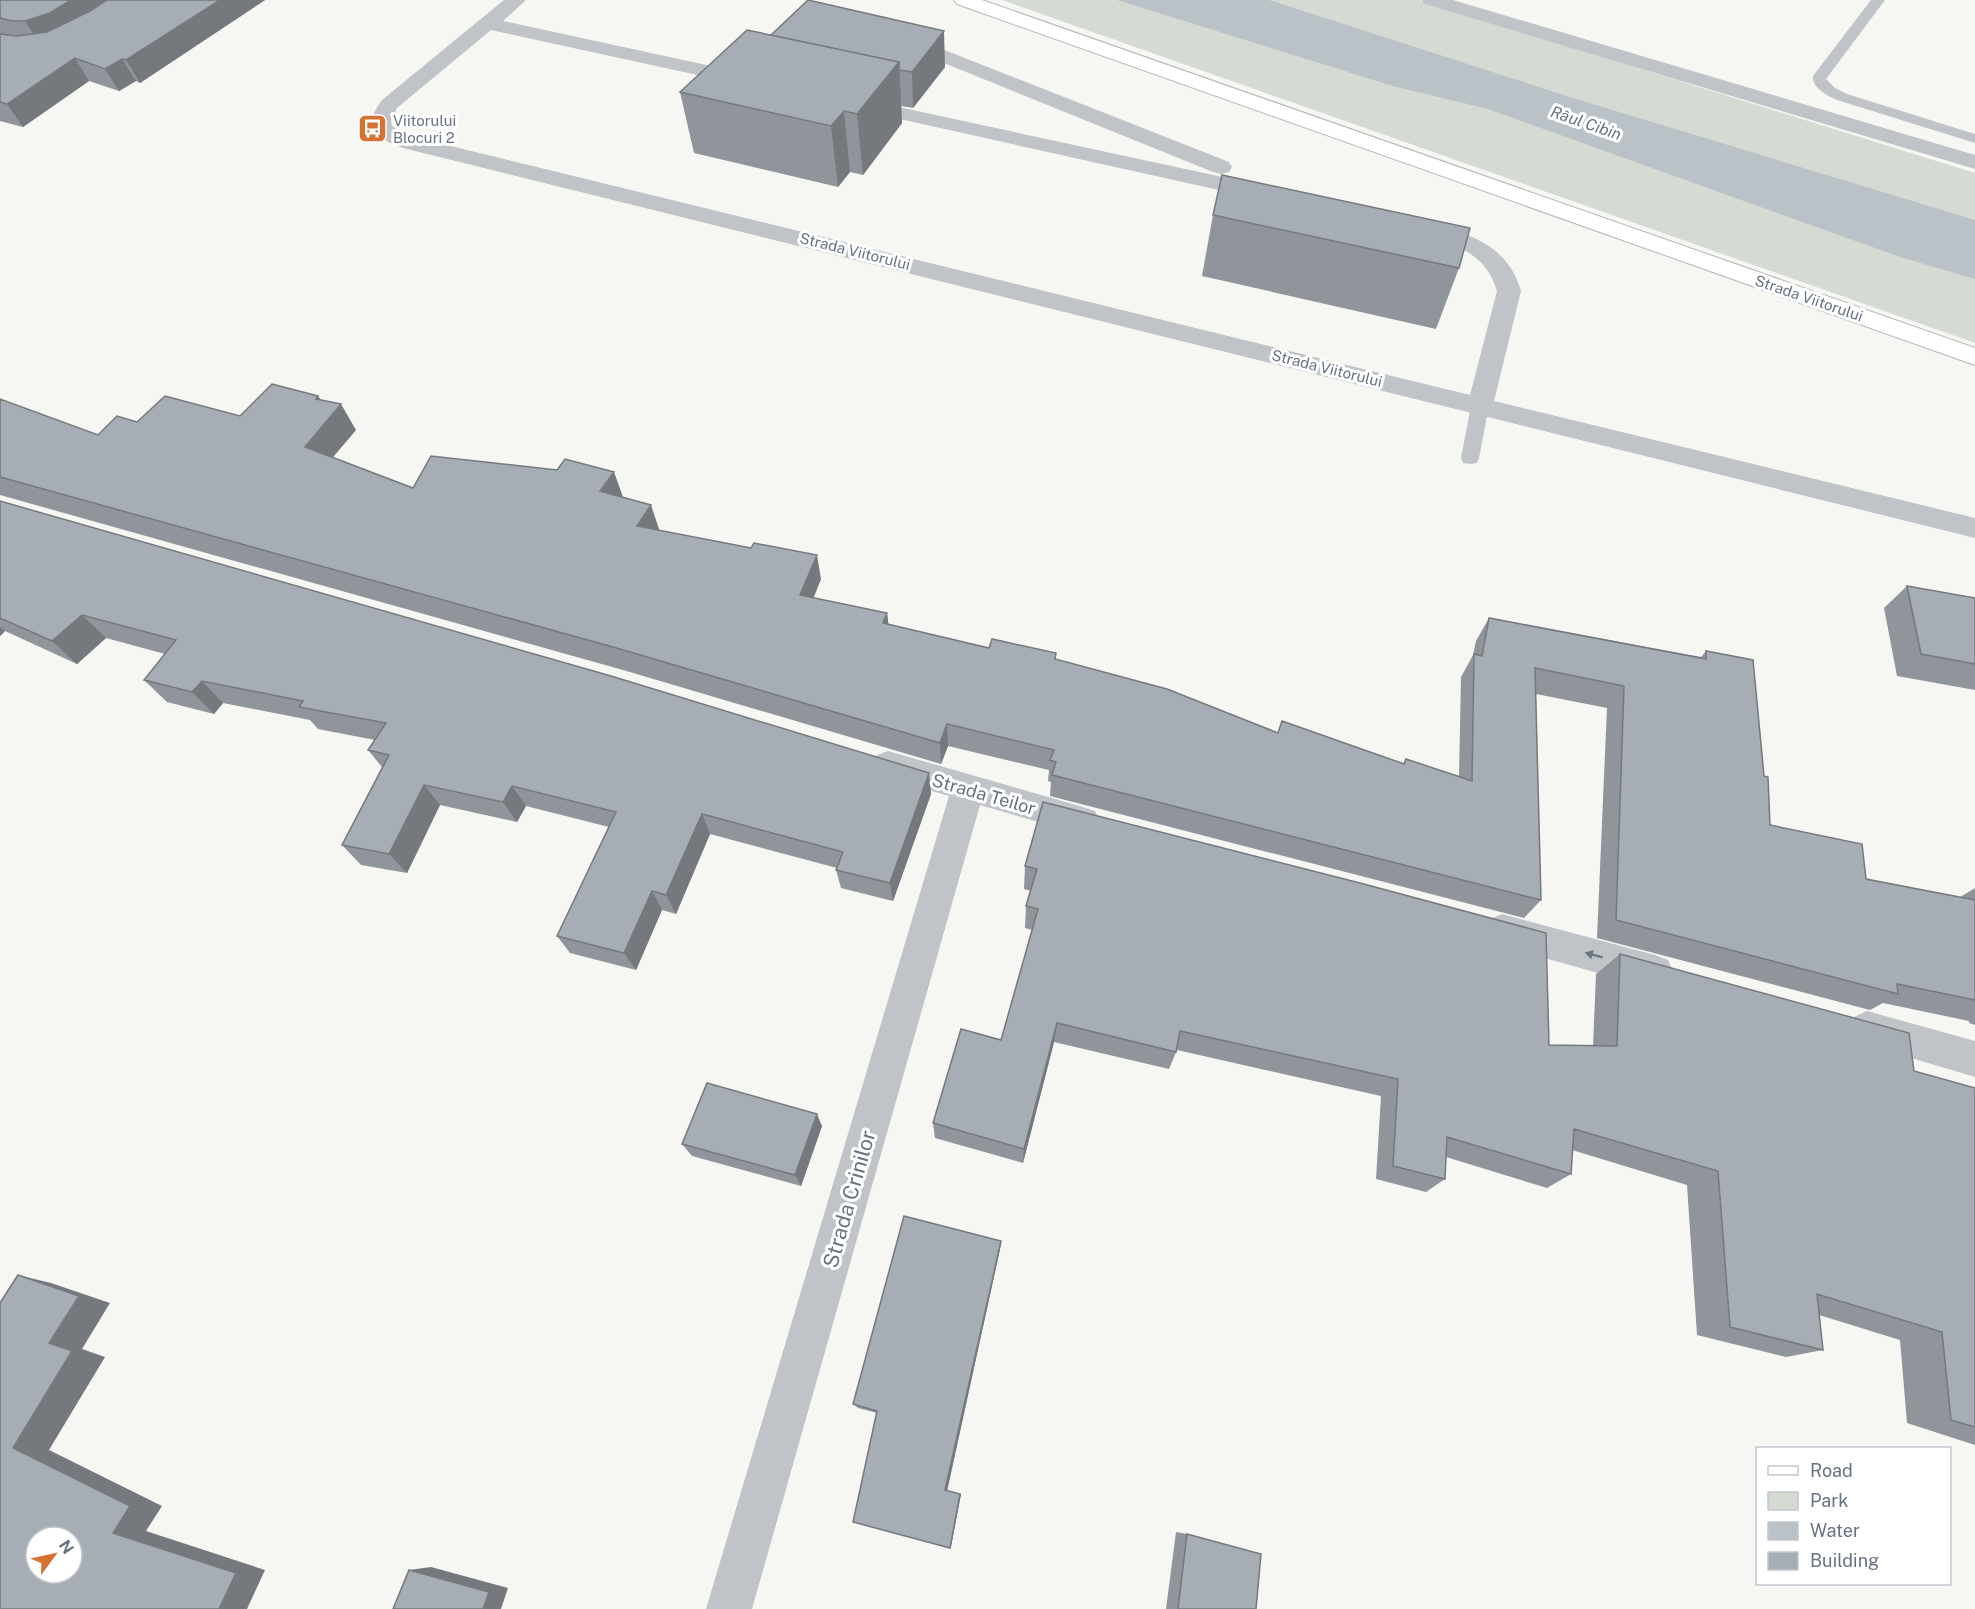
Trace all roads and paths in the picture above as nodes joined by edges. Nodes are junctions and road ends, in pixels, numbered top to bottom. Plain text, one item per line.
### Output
1 (516, 0) edge
2 (964, 0) edge
3 (1432, 0) edge
4 (1878, 0) edge
5 (486, 23) junction
6 (881, 31) edge
7 (768, 84) edge
8 (837, 99) edge
9 (1975, 139) edge
10 (1975, 162) edge
11 (1402, 224) edge
12 (1975, 357) edge
13 (1480, 406) junction
14 (1470, 458) dead end
15 (1975, 528) edge
16 (856, 755) edge
17 (968, 789) junction
18 (1114, 829) edge
19 (1472, 922) edge
20 (1678, 978) edge
21 (1838, 1022) edge
22 (1975, 1059) edge
23 (729, 1609) edge

1 - 5 street, Strada Viitorului
2 - 12 street, Strada Viitorului
3 - 10 street
4 - 9 lane
5 - 7 street
5 - 13 street, Strada Viitorului
6 - 8 street
11 - 13 street
13 - 14 lane
13 - 15 street, Strada Viitorului
16 - 17 street, Strada Teilor
17 - 18 street, Strada Teilor
17 - 23 street, Strada Crinilor
20 -> 19 street
21 - 22 street

